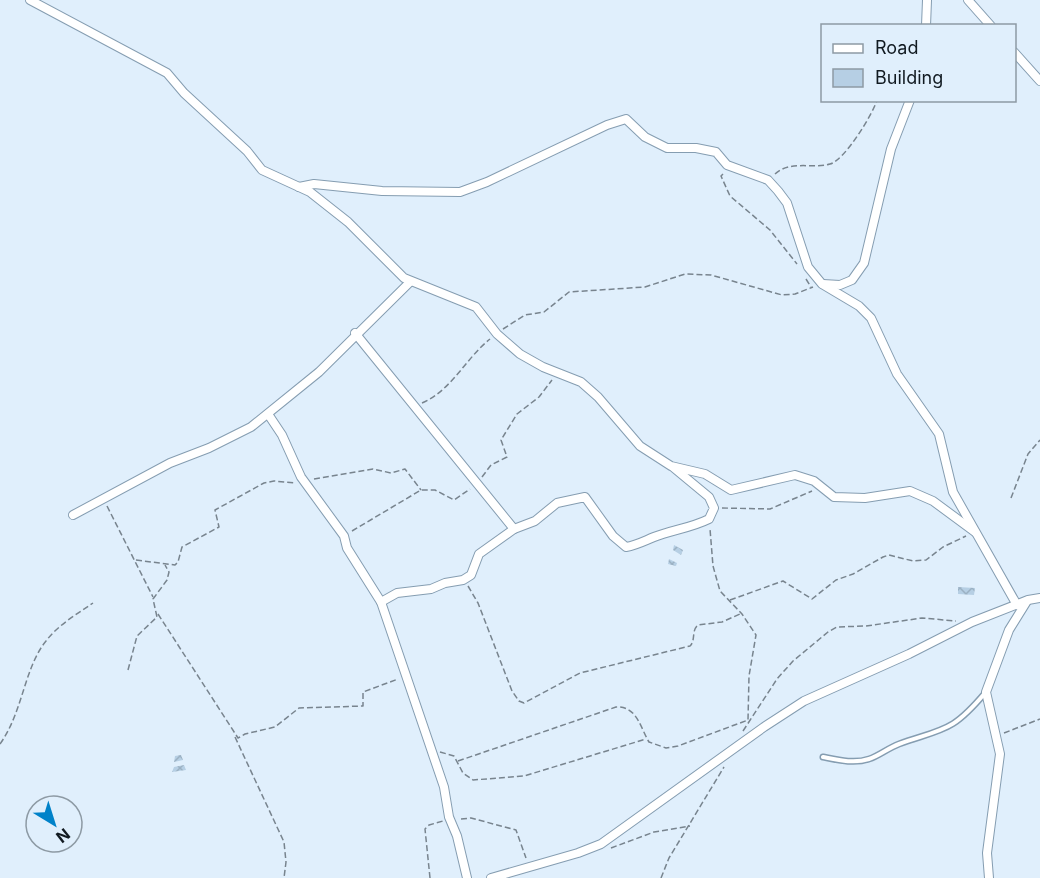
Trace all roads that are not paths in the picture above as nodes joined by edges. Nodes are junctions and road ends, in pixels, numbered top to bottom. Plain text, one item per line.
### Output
1 (30, 0) edge
2 (927, 0) edge
3 (968, 0) edge
4 (926, 24) edge
5 (989, 24) edge
6 (1016, 54) edge
7 (1040, 81) edge
8 (909, 102) edge
9 (299, 187) junction
10 (410, 282) junction
11 (822, 284) junction
12 (355, 333) junction
13 (268, 414) junction
14 (670, 466) junction
15 (73, 515) dead end
16 (514, 529) junction
17 (975, 532) junction
18 (1040, 598) edge
19 (1028, 600) junction
20 (381, 602) junction
21 (1017, 605) junction
22 (986, 692) junction
23 (823, 757) dead end
24 (467, 878) edge
25 (491, 878) edge
26 (989, 878) edge

1 - 9 street
2 - 4 street
3 - 5 street
6 - 7 street
8 - 11 street
9 - 10 street
9 - 11 street
10 - 12 street
10 - 14 street
11 - 17 street
12 - 13 street
12 - 16 street
13 - 15 street
13 - 20 street
14 - 16 street
14 - 17 street
16 - 20 street
17 - 21 street
18 - 19 street
19 - 21 street
19 - 22 street
20 - 24 street
21 - 25 street
22 - 23 lane
22 - 26 street

